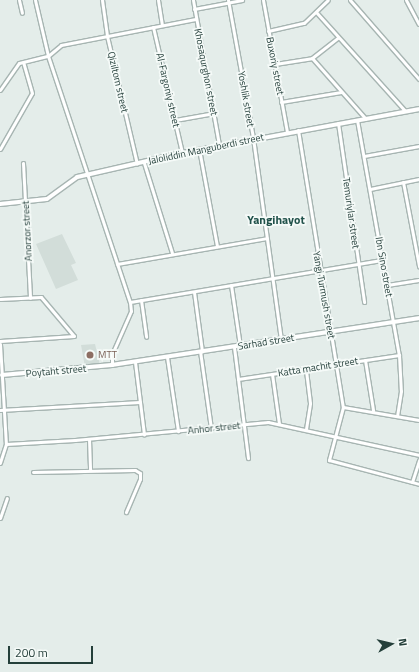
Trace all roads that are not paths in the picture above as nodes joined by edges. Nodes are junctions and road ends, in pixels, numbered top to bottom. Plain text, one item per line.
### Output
1 (19, 0) edge
2 (35, 0) edge
3 (39, 0) edge
4 (102, 0) edge
5 (158, 0) edge
6 (193, 0) edge
7 (242, 0) edge
8 (263, 0) edge
9 (328, 0) edge
10 (350, 0) edge
11 (406, 0) edge
12 (228, 1) edge
13 (194, 9) junction
14 (316, 12) junction
15 (22, 13) dead end
16 (196, 19) junction
17 (419, 24) edge
18 (162, 25) junction
19 (153, 26) junction
20 (268, 31) junction
21 (107, 36) junction
22 (338, 38) junction
23 (48, 56) junction
24 (312, 58) junction
25 (23, 62) junction
26 (274, 64) junction
27 (419, 79) edge
28 (0, 90) edge
29 (342, 92) junction
30 (282, 102) junction
31 (419, 109) edge
32 (405, 112) junction
33 (214, 113) junction
34 (366, 119) junction
35 (175, 120) junction
36 (357, 120) junction
37 (338, 123) junction
38 (298, 130) junction
39 (287, 132) junction
40 (253, 138) junction
41 (219, 145) junction
42 (419, 146) edge
43 (0, 149) edge
44 (199, 149) junction
45 (182, 153) junction
46 (364, 156) junction
47 (23, 163) dead end
48 (144, 163) junction
49 (137, 164) junction
50 (87, 174) junction
51 (419, 179) edge
52 (403, 182) junction
53 (370, 189) junction
54 (25, 202) junction
55 (0, 204) edge
56 (267, 238) junction
57 (217, 246) junction
58 (172, 253) junction
59 (382, 260) junction
60 (118, 264) junction
61 (358, 265) junction
62 (419, 266) edge
63 (320, 272) junction
64 (272, 279) junction
65 (419, 280) edge
66 (231, 285) junction
67 (387, 285) junction
68 (194, 292) junction
69 (30, 298) junction
70 (0, 299) edge
71 (142, 300) junction
72 (130, 302) junction
73 (364, 302) dead end
74 (419, 318) edge
75 (394, 322) junction
76 (330, 332) junction
77 (146, 337) dead end
78 (281, 339) junction
79 (0, 341) edge
80 (0, 344) edge
81 (240, 346) junction
82 (234, 347) junction
83 (201, 351) junction
84 (398, 355) junction
85 (167, 357) junction
86 (366, 360) junction
87 (135, 362) junction
88 (112, 365) junction
89 (336, 365) junction
90 (306, 369) junction
91 (272, 374) junction
92 (1, 375) edge
93 (238, 379) junction
94 (140, 402) junction
95 (343, 407) junction
96 (2, 410) edge
97 (373, 410) junction
98 (397, 415) junction
99 (419, 420) edge
100 (279, 424) junction
101 (244, 425) junction
102 (211, 428) junction
103 (306, 429) junction
104 (178, 431) junction
105 (144, 434) junction
106 (335, 435) junction
107 (89, 439) junction
108 (6, 444) junction
109 (419, 454) edge
110 (248, 458) dead end
111 (419, 460) edge
112 (0, 463) edge
113 (90, 470) junction
114 (33, 472) dead end
115 (412, 482) junction
116 (419, 484) edge
117 (7, 498) dead end
118 (126, 512) dead end
119 (0, 518) edge

1 - 15 street
2 - 3 street
2 - 23 street
4 - 21 street, Qiziltom street
5 - 18 street
6 - 13 street, Khosaqurghon street
7 - 12 street
8 - 20 street, Buxoriy street
9 - 14 street
10 - 27 street
11 - 17 street
12 - 13 street
12 - 40 street, Yoshlik street
13 - 16 street, Khosaqurghon street
14 - 20 street
14 - 22 street
16 - 18 street
16 - 33 street, Khosaqurghon street
18 - 19 street
19 - 21 street
19 - 35 street, Al-Fargoniy street
20 - 26 street, Buxoriy street
21 - 23 street
21 - 49 street, Qiziltom street
22 - 24 street
22 - 32 street
23 - 25 street
23 - 50 street
24 - 26 street
24 - 29 street
25 - 28 street
25 - 43 street
26 - 30 street, Buxoriy street
29 - 30 street
29 - 34 street
30 - 39 street, Buxoriy street
31 - 32 street, Jaloliddin Manguberdi street
32 - 34 street, Jaloliddin Manguberdi street
33 - 35 street
33 - 41 street, Khosaqurghon street
34 - 36 street, Jaloliddin Manguberdi street
35 - 45 street, Al-Fargoniy street
36 - 37 street, Jaloliddin Manguberdi street
36 - 46 street, Ibn Sino street
37 - 38 street, Jaloliddin Manguberdi street
37 - 61 street, Temuriylar street
38 - 39 street, Jaloliddin Manguberdi street
38 - 63 street, Yangi Turmush street
39 - 40 street, Jaloliddin Manguberdi street
40 - 41 street, Jaloliddin Manguberdi street
40 - 56 street, Yoshlik street
41 - 44 street, Jaloliddin Manguberdi street
42 - 46 street
44 - 45 street, Jaloliddin Manguberdi street
44 - 57 street
45 - 48 street, Jaloliddin Manguberdi street
46 - 53 street, Ibn Sino street
47 - 54 street, Anorzor street
48 - 49 street, Jaloliddin Manguberdi street
48 - 58 street
49 - 50 street, Jaloliddin Manguberdi street
50 - 54 street, Jaloliddin Manguberdi street
50 - 60 street
51 - 52 street
52 - 53 street
52 - 62 street
53 - 59 street, Ibn Sino street
54 - 55 street, Jaloliddin Manguberdi street
54 - 69 street, Anorzor street
56 - 57 street
56 - 64 street, Yoshlik street
57 - 58 street
58 - 60 street
59 - 61 street
59 - 67 street, Ibn Sino street
60 - 72 street
61 - 63 street
61 - 73 street, Temuriylar street
63 - 64 street
63 - 76 street, Yangi Turmush street
64 - 66 street
64 - 78 street, Yoshlik street
65 - 67 street
66 - 68 street
66 - 81 street
67 - 75 street, Ibn Sino street
68 - 71 street
68 - 83 street
69 - 70 street
69 - 79 street
71 - 72 street
71 - 77 street
72 - 88 street
74 - 75 street, Sarhad street
75 - 76 street, Sarhad street
75 - 84 street, Ibn Sino street
76 - 78 street, Sarhad street
76 - 89 street, Yangi Turmush street
78 - 81 street, Sarhad street
80 - 92 street
81 - 82 street, Sarhad street
82 - 83 street, Sarhad street
82 - 93 street
83 - 85 street, Sarhad street
83 - 102 street
84 - 86 street, Katta machit street
84 - 98 street, Ibn Sino street
85 - 87 street, Sarhad street
85 - 104 street
86 - 89 street, Katta machit street
86 - 97 street
87 - 88 street, Sarhad street
87 - 94 street
88 - 92 street, Poytaht street
89 - 90 street, Katta machit street
89 - 95 street, Yangi Turmush street
90 - 91 street, Katta machit street
90 - 103 street
91 - 93 street, Katta machit street
91 - 100 street
92 - 96 street
93 - 101 street
94 - 96 street
94 - 105 street
95 - 97 street
95 - 106 street, Yangi Turmush street
96 - 108 street
97 - 98 street
98 - 99 street
100 - 101 street, Anhor street
100 - 103 street, Anhor street
101 - 102 street, Anhor street
101 - 110 street
102 - 104 street, Anhor street
103 - 106 street, Anhor street
104 - 105 street, Anhor street
105 - 107 street, Anhor street
106 - 109 street, Anhor street
106 - 115 street, Yangi Turmush street
107 - 108 street, Anhor street
107 - 113 street
108 - 112 street
111 - 115 street
113 - 114 street
113 - 118 street
115 - 116 street
117 - 119 street

